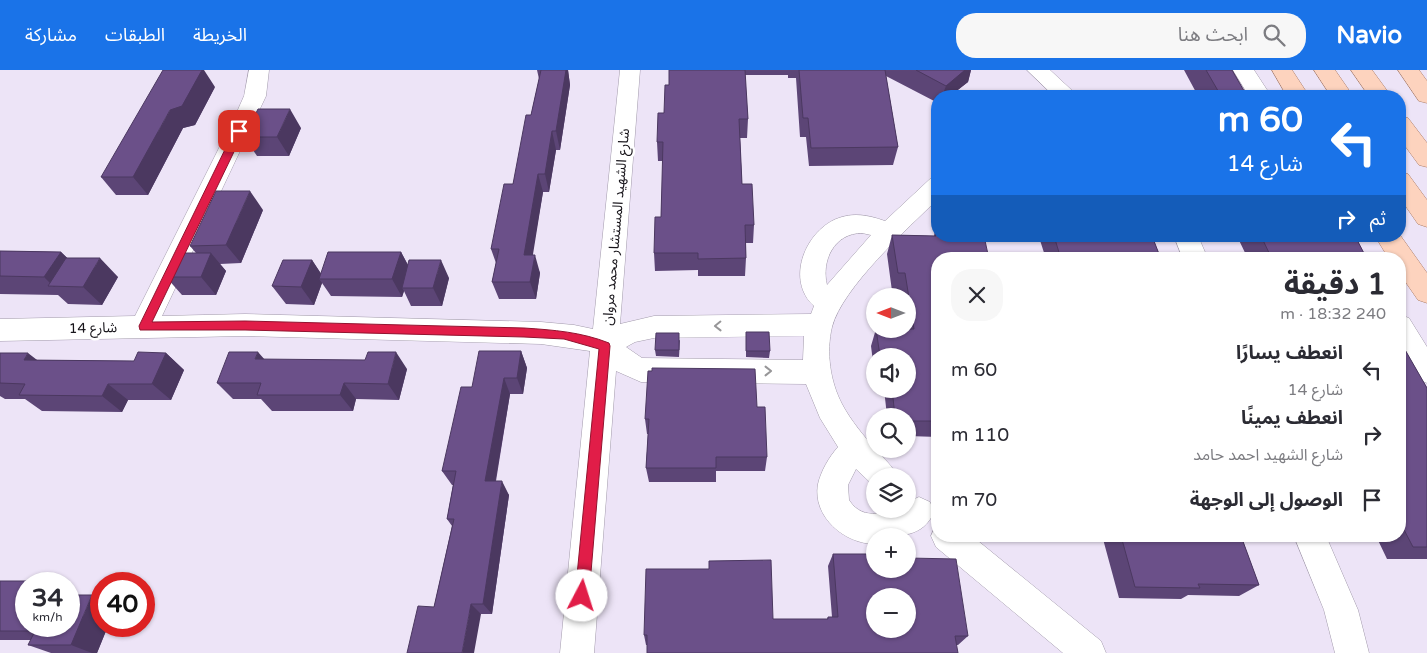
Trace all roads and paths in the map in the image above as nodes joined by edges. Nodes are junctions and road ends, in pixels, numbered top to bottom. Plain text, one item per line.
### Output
1 (259, 70) edge
2 (630, 70) edge
3 (1037, 70) edge
4 (1243, 70) edge
5 (1282, 70) edge
6 (1324, 70) edge
7 (1361, 70) edge
8 (1408, 70) edge
9 (1060, 90) edge
10 (1256, 90) edge
11 (1294, 90) edge
12 (1338, 90) edge
13 (1376, 90) edge
14 (1427, 96) edge
15 (1406, 131) edge
16 (1427, 159) edge
17 (1406, 188) edge
18 (931, 192) edge
19 (1427, 218) edge
20 (890, 232) junction
21 (1406, 263) edge
22 (1427, 293) edge
23 (824, 314) junction
24 (144, 326) junction
25 (0, 330) edge
26 (1406, 336) edge
27 (605, 346) junction
28 (1427, 371) edge
29 (818, 372) junction
30 (855, 448) junction
31 (874, 468) edge
32 (921, 514) edge
33 (954, 542) edge
34 (1313, 542) edge
35 (577, 653) edge
36 (1089, 653) edge
37 (1352, 653) edge

1 - 24 street
2 - 27 street, شارع الشهيد المستشار محمد مروان
3 - 9 street
4 - 10 street
5 - 11 main road
6 - 12 main road
7 - 13 main road
8 - 14 main road
15 - 16 main road
17 - 19 main road
18 - 20 street
20 - 23 street
20 - 23 street
21 - 22 main road
23 -> 27 street
23 - 29 street
24 - 25 street, شارع 14
24 - 27 street, شارع 14
26 - 28 street
27 -> 29 street
27 - 35 street, شارع الشهيد المستشار محمد مروان
29 - 30 street
30 - 31 street
30 - 32 street
33 - 36 street
34 - 37 street

